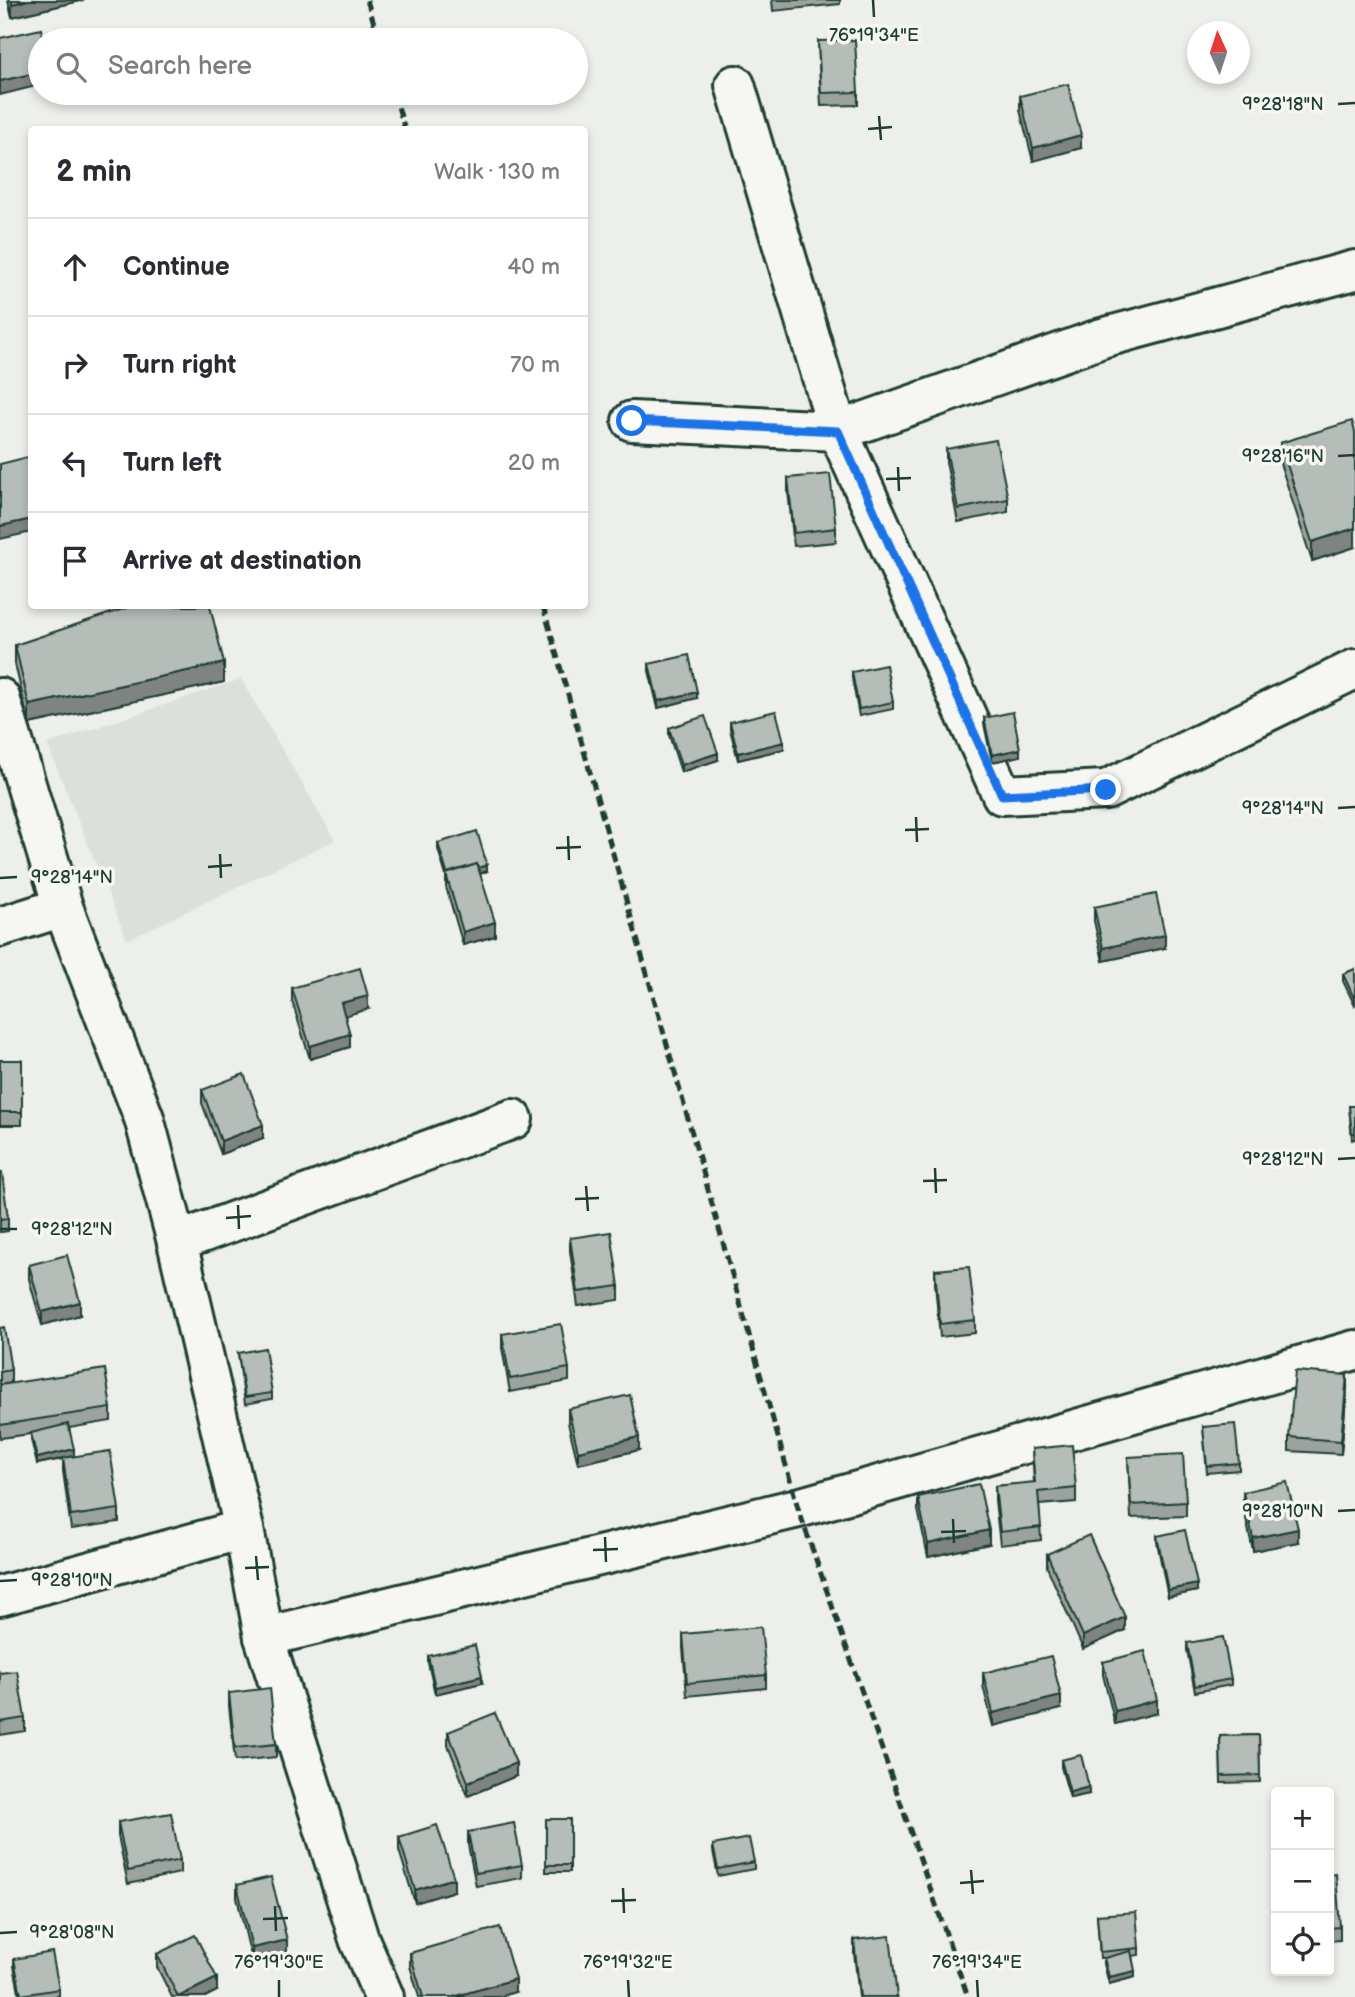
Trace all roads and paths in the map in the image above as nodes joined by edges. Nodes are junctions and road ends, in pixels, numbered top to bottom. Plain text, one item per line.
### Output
1 (735, 85) dead end
2 (1355, 270) edge
3 (632, 421) dead end
4 (838, 431) junction
5 (1355, 669) edge
6 (0, 698) edge
7 (63, 907) junction
8 (0, 927) edge
9 (513, 1119) dead end
10 (177, 1242) junction
11 (1354, 1354) edge
12 (244, 1529) junction
13 (0, 1596) edge
14 (264, 1637) junction
15 (384, 1997) edge

1 - 4 street
2 - 4 street
3 - 4 street
4 - 5 street
6 - 7 street
7 - 8 street
7 - 10 street
9 - 10 street
10 - 12 street
11 - 14 street
12 - 13 street
12 - 14 street
14 - 15 street

